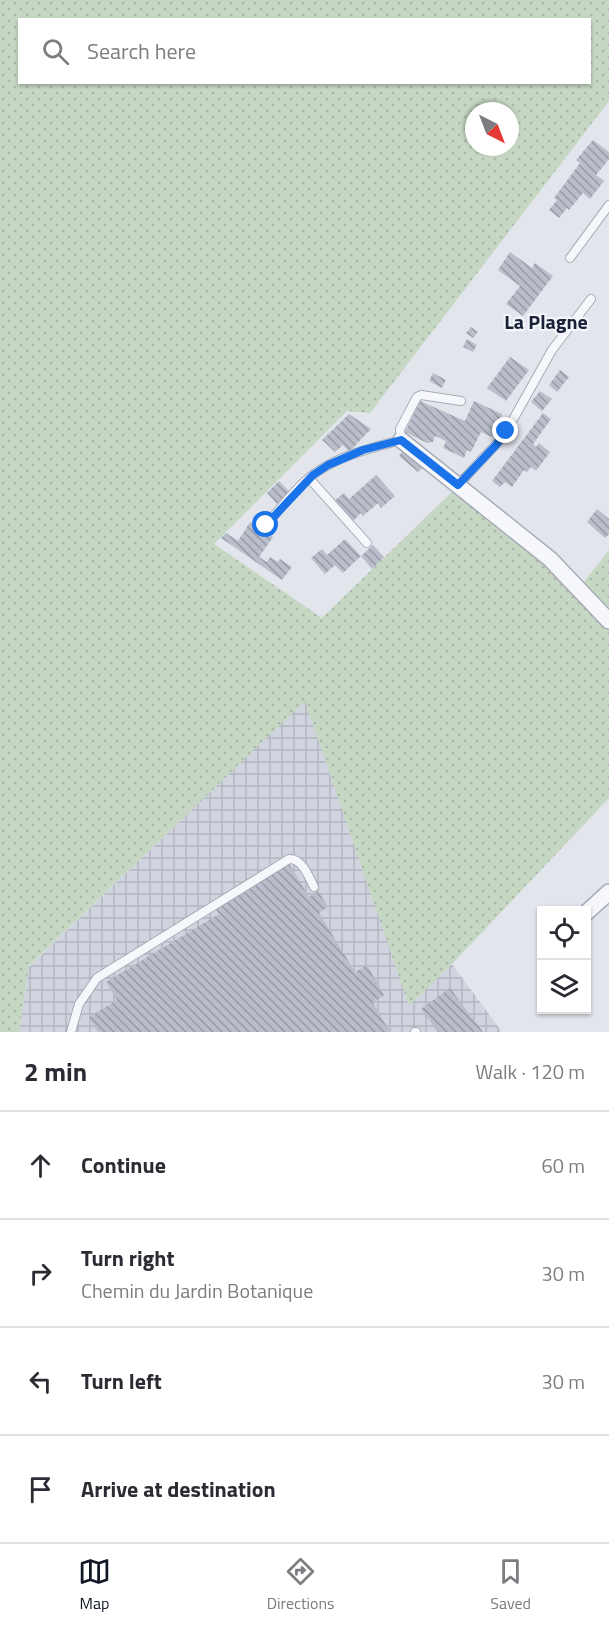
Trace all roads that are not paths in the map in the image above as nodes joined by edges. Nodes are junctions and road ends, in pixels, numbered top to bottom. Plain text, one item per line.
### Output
1 (609, 205) edge
2 (570, 258) dead end
3 (591, 299) dead end
4 (461, 400) dead end
5 (401, 440) junction
6 (309, 478) junction
7 (458, 485) junction
8 (266, 525) dead end
9 (367, 543) dead end
10 (609, 621) edge
11 (314, 887) dead end
12 (609, 892) edge
13 (591, 908) edge
14 (71, 1032) edge

1 - 2 lane
3 - 7 lane
4 - 5 lane
5 - 6 lane
5 - 7 street
6 - 8 lane
6 - 9 lane
7 - 10 street
11 - 14 lane
12 - 13 street

